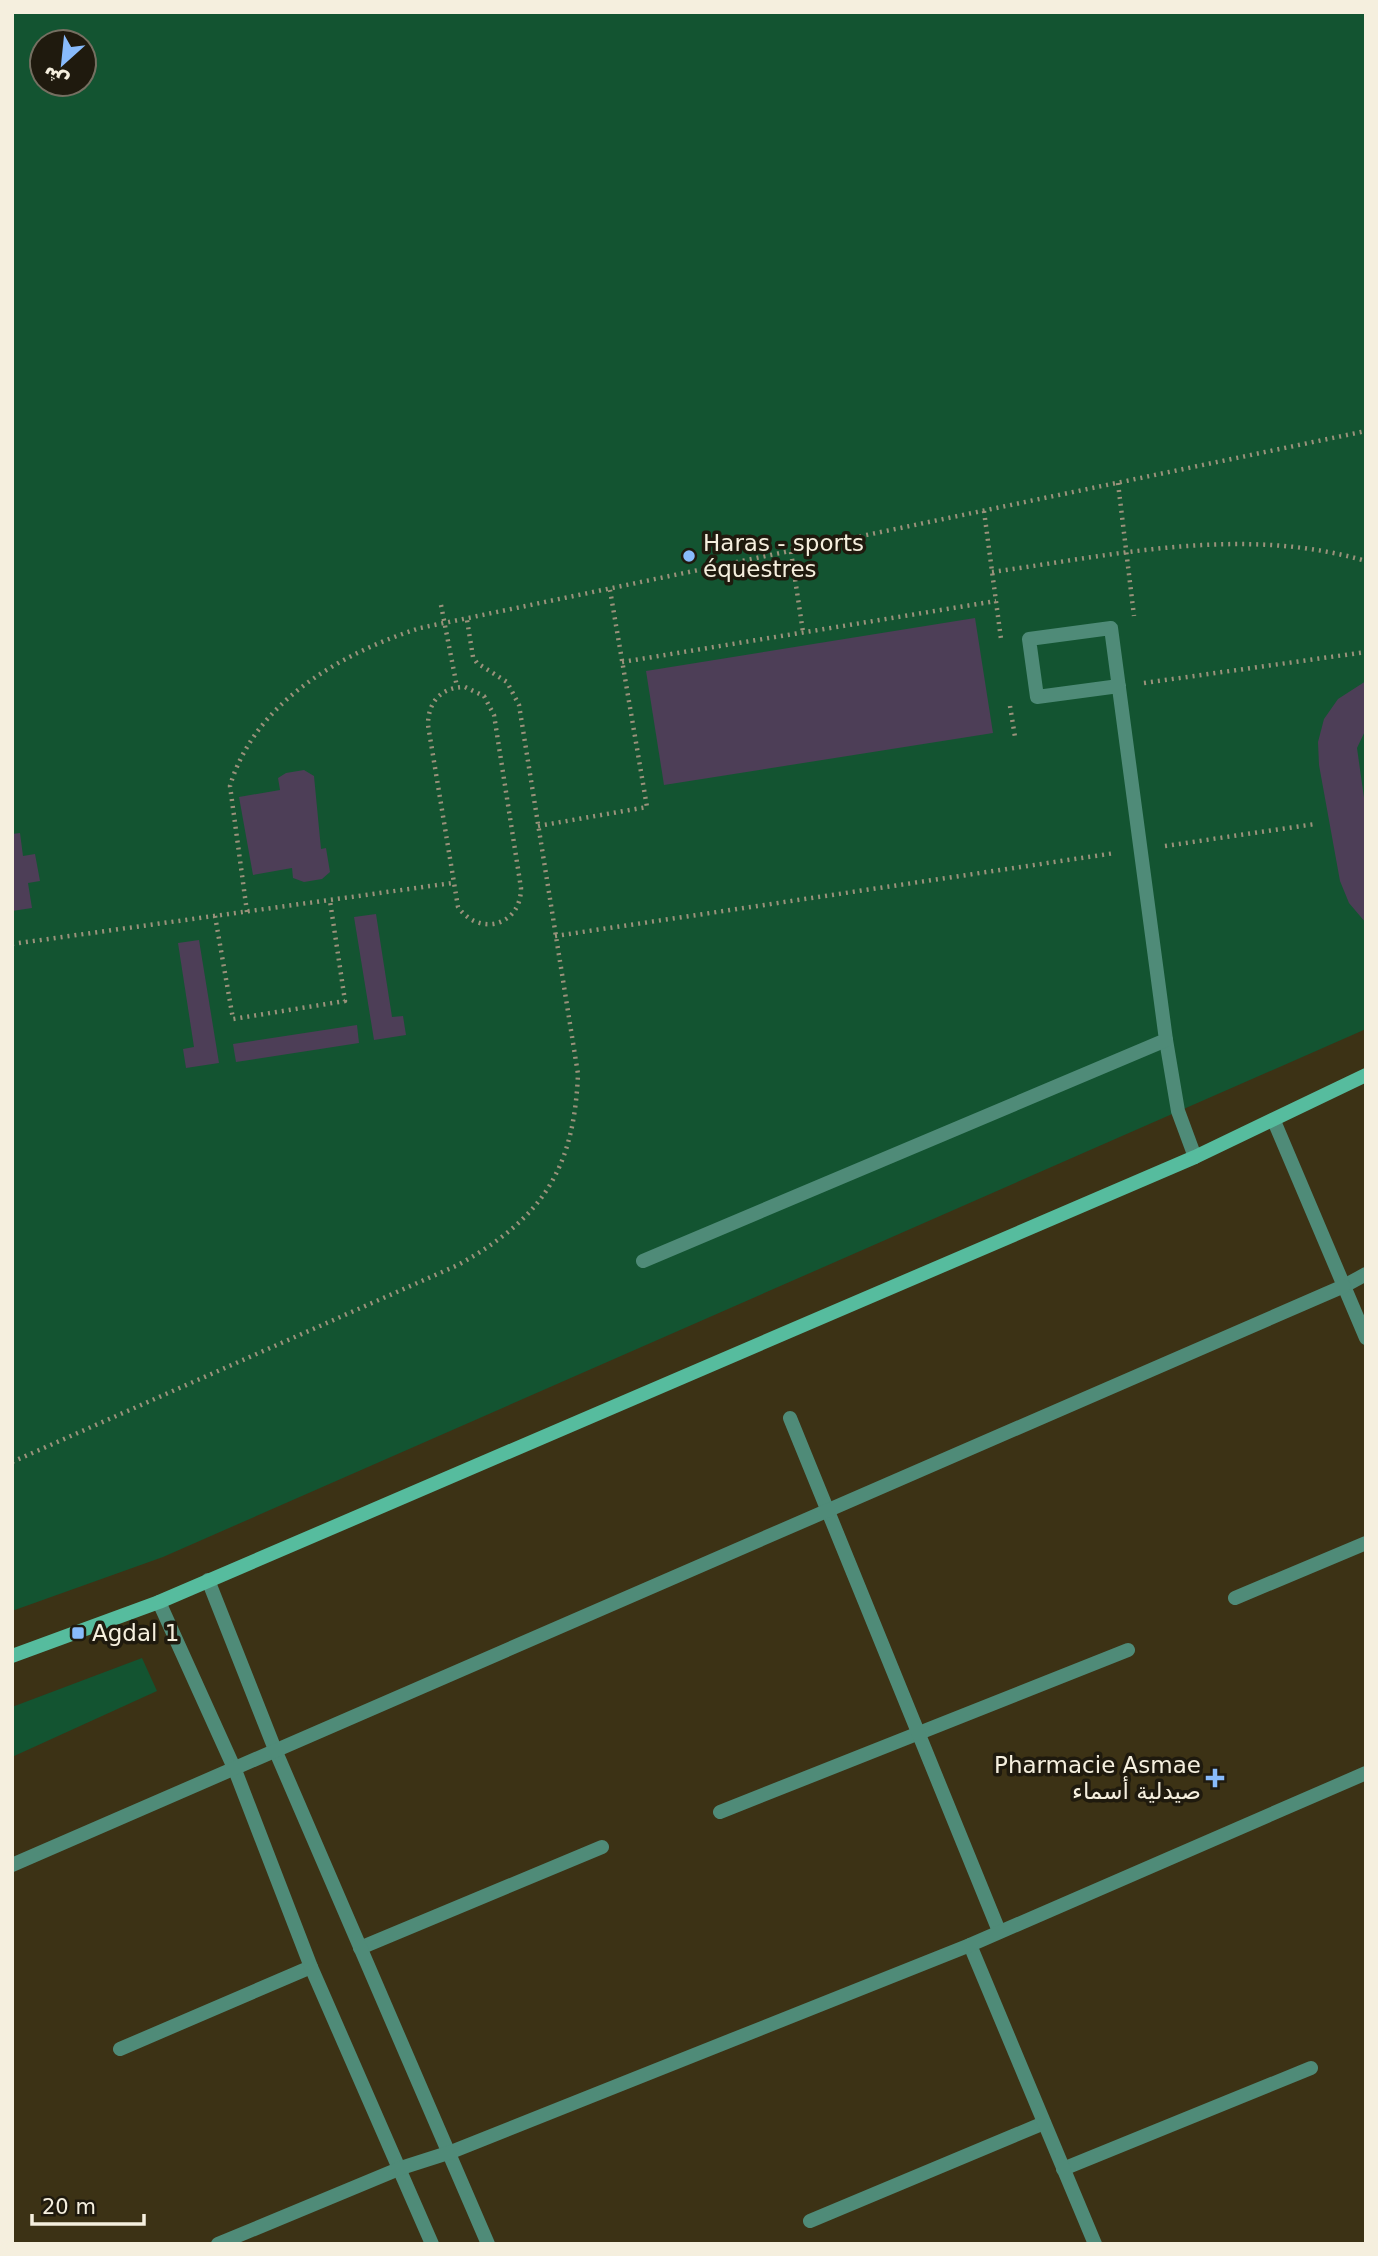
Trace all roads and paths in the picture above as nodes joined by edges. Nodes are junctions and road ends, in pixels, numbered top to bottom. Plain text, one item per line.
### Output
1 (1366, 431) edge
2 (1118, 484) junction
3 (984, 511) junction
4 (791, 552) junction
5 (1126, 553) junction
6 (1366, 561) edge
7 (992, 572) junction
8 (610, 590) junction
9 (996, 601) junction
10 (441, 606) dead end
11 (1134, 618) dead end
12 (467, 620) junction
13 (445, 624) junction
14 (803, 632) junction
15 (1002, 641) dead end
16 (1366, 652) edge
17 (622, 662) junction
18 (1141, 670) dead end
19 (1119, 686) junction
20 (457, 687) junction
21 (1009, 696) dead end
22 (1014, 737) dead end
23 (1315, 824) dead end
24 (538, 826) junction
25 (1141, 849) junction
26 (452, 883) junction
27 (330, 901) junction
28 (247, 912) junction
29 (215, 916) junction
30 (555, 936) junction
31 (12, 944) edge
32 (1166, 1040) junction
33 (1366, 1075) edge
34 (1274, 1121) junction
35 (1195, 1157) junction
36 (643, 1261) dead end
37 (1366, 1274) edge
38 (1344, 1286) junction
39 (1366, 1338) edge
40 (790, 1418) dead end
41 (12, 1462) edge
42 (827, 1513) junction
43 (1366, 1543) edge
44 (208, 1580) junction
45 (1235, 1598) dead end
46 (159, 1602) junction
47 (1128, 1650) dead end
48 (12, 1656) edge
49 (917, 1735) junction
50 (276, 1752) junction
51 (235, 1770) junction
52 (1366, 1773) edge
53 (720, 1812) dead end
54 (602, 1847) dead end
55 (12, 1865) edge
56 (999, 1931) junction
57 (970, 1945) junction
58 (360, 1948) junction
59 (311, 1968) junction
60 (120, 2049) dead end
61 (1311, 2068) dead end
62 (1044, 2123) junction
63 (451, 2152) junction
64 (401, 2168) junction
65 (1063, 2169) junction
66 (810, 2221) dead end
67 (218, 2244) edge
68 (432, 2244) edge
69 (488, 2244) edge
70 (1096, 2244) edge

1 - 2 path
2 - 3 path
2 - 5 path
3 - 4 path
3 - 7 path
4 - 8 path
4 - 14 path
5 - 6 path
5 - 7 path
5 - 11 path
7 - 9 path
8 - 12 path
8 - 17 path
9 - 14 path
9 - 15 path
10 - 13 path
12 - 13 path
12 - 24 path
13 - 20 path
13 - 28 path
14 - 17 path
16 - 18 path
17 - 24 path
19 - 19 street
19 - 25 street
20 - 26 path
20 - 26 path
21 - 22 path
23 - 25 path
24 - 30 path
25 - 30 path
25 - 32 street
26 - 27 path
27 - 28 path
27 - 29 path
28 - 29 path
29 - 31 path
30 - 41 path
32 - 35 street
32 - 36 street
33 - 34 main road
34 - 35 main road
34 - 38 street
35 - 44 main road
37 - 38 street
38 - 39 street
38 - 42 street
40 - 42 street
42 - 49 street
42 - 50 street
43 - 45 street
44 - 46 main road
44 - 50 street
46 - 48 main road
46 - 51 street
47 - 49 street
49 - 53 street
49 - 56 street
50 - 51 street
50 - 58 street
51 - 55 street
51 - 59 street
52 - 56 street
54 - 58 street
56 - 57 street
57 - 62 street
57 - 63 street
58 - 63 street
59 - 60 street
59 - 64 street
61 - 65 street
62 - 65 street
62 - 66 street
63 - 64 street
63 - 69 street
64 - 67 street
64 - 68 street
65 - 70 street

